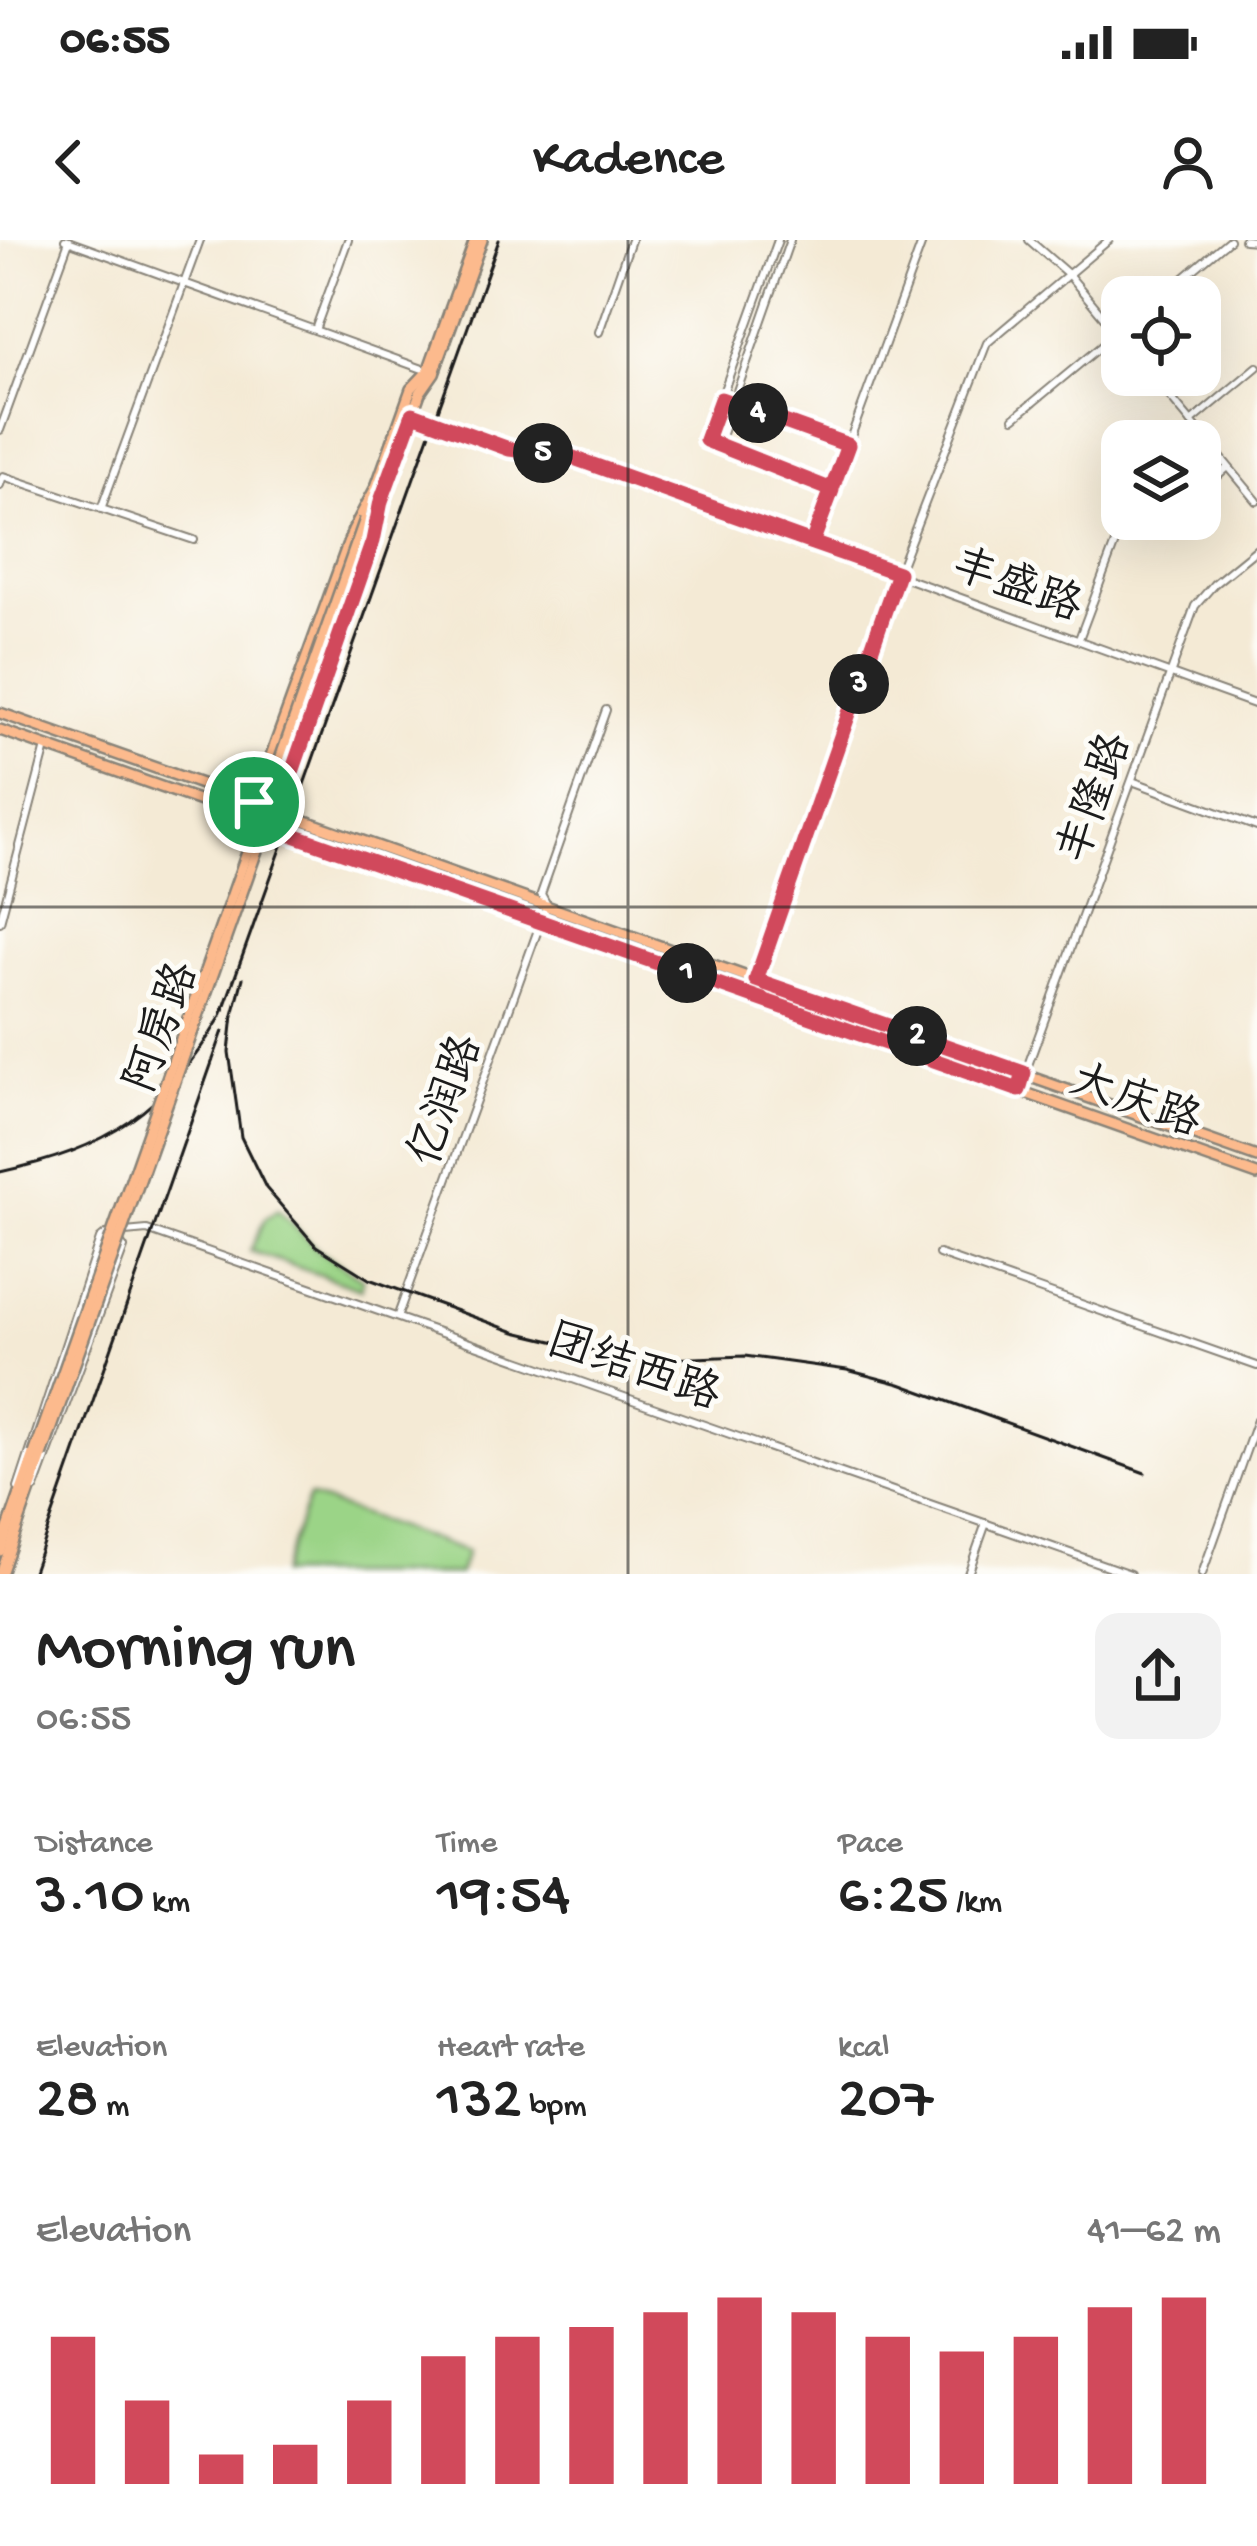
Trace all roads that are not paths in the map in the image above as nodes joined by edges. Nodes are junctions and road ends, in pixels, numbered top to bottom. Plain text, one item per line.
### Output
1 (200, 240) edge
2 (348, 240) edge
3 (478, 240) edge
4 (631, 240) edge
5 (778, 240) edge
6 (790, 240) edge
7 (923, 240) edge
8 (1029, 240) edge
9 (1109, 240) edge
10 (1229, 240) edge
11 (1244, 240) edge
12 (67, 241) edge
13 (1257, 242) edge
14 (766, 274) junction
15 (1069, 274) junction
16 (1186, 276) edge
17 (777, 278) junction
18 (184, 283) junction
19 (1101, 312) edge
20 (747, 327) junction
21 (315, 330) junction
22 (758, 331) junction
23 (598, 332) dead end
24 (1101, 349) edge
25 (733, 365) junction
26 (1257, 367) edge
27 (745, 369) junction
28 (431, 372) junction
29 (1169, 396) edge
30 (721, 399) junction
31 (733, 403) junction
32 (413, 414) junction
33 (1014, 418) dead end
34 (1189, 420) edge
35 (1193, 420) edge
36 (0, 430) edge
37 (718, 445) junction
38 (848, 445) junction
39 (1221, 458) edge
40 (1228, 467) junction
41 (1221, 473) edge
42 (378, 483) junction
43 (0, 485) edge
44 (832, 490) junction
45 (381, 501) junction
46 (1257, 501) edge
47 (101, 509) junction
48 (369, 522) junction
49 (194, 540) dead end
50 (1116, 540) edge
51 (812, 543) junction
52 (1257, 549) edge
53 (898, 573) junction
54 (1079, 639) junction
55 (1171, 673) junction
56 (1257, 705) edge
57 (606, 710) dead end
58 (0, 713) edge
59 (0, 730) edge
60 (46, 747) junction
61 (1132, 782) junction
62 (254, 802) junction
63 (278, 812) junction
64 (248, 819) junction
65 (1257, 826) edge
66 (272, 827) junction
67 (547, 905) junction
68 (541, 921) junction
69 (0, 922) edge
70 (756, 980) junction
71 (751, 996) junction
72 (1024, 1073) junction
73 (1019, 1090) junction
74 (1257, 1157) edge
75 (1257, 1175) edge
76 (119, 1239) junction
77 (939, 1254) dead end
78 (398, 1315) junction
79 (1257, 1366) edge
80 (1257, 1420) edge
81 (16, 1516) junction
82 (986, 1523) junction
83 (0, 1551) edge
84 (1, 1574) edge
85 (968, 1574) edge
86 (1130, 1574) edge
87 (1202, 1574) edge

1 - 18 street
2 - 21 street
3 - 28 main road, 阿房路
4 - 23 street
5 - 14 street
6 - 17 street
7 - 38 street
8 - 15 street
9 - 15 street
10 - 16 street
11 - 13 street
12 - 18 street
12 - 36 street
14 - 17 street
14 - 20 street
15 - 19 street
15 - 53 street
17 - 22 street
18 - 21 street
18 - 47 street
20 - 22 street
20 - 25 street
21 - 28 street
22 - 27 street
24 - 33 street
25 - 27 street
25 - 30 street
26 - 35 street
27 - 31 street
28 - 32 main road, 阿房路
28 - 42 main road, 阿房路
29 - 34 street
30 - 31 street
30 - 37 street
31 - 37 street
31 - 38 street
32 - 45 main road, 阿房路
32 - 51 street, 丰盛路
37 - 44 street
38 - 44 street
39 - 40 street
40 - 41 street
40 - 46 street
42 - 48 main road, 阿房路
42 - 62 main road, 阿房路
43 - 47 street
44 - 51 street
45 - 48 main road, 阿房路
45 - 63 main road, 阿房路
47 - 49 street
48 - 81 main road, 阿房路, bridge
50 - 54 street
51 - 53 street, 丰盛路
52 - 55 street, 丰隆路
53 - 54 street, 丰盛路
53 - 70 street
54 - 55 street, 丰盛路
55 - 56 street, 丰盛路
55 - 61 street, 丰隆路
57 - 67 street, 亿润路
58 - 62 main road, 大庆路
59 - 60 main road, 大庆路
60 - 64 main road, 大庆路
60 - 69 street
61 - 65 street
61 - 72 street, 丰隆路
62 - 63 main road, 大庆路
62 - 64 main road, 阿房路
63 - 66 main road, 阿房路
63 - 67 main road, 大庆路
64 - 66 main road, 大庆路
66 - 68 main road, 大庆路
67 - 68 street, 亿润路
67 - 70 main road, 大庆路
68 - 71 main road, 大庆路
68 - 78 street, 亿润路
70 - 71 street
70 - 72 main road, 大庆路
71 - 73 main road, 大庆路
72 - 73 street, 丰隆路
72 - 74 main road, 大庆路
73 - 75 main road, 大庆路
76 - 78 street, 团结西路
76 - 81 street
76 - 81 street
77 - 79 street
78 - 82 street, 团结西路
80 - 87 street
81 - 83 main road, 阿房路
81 - 84 main road, 阿房路
82 - 85 street
82 - 86 street, 团结西路

